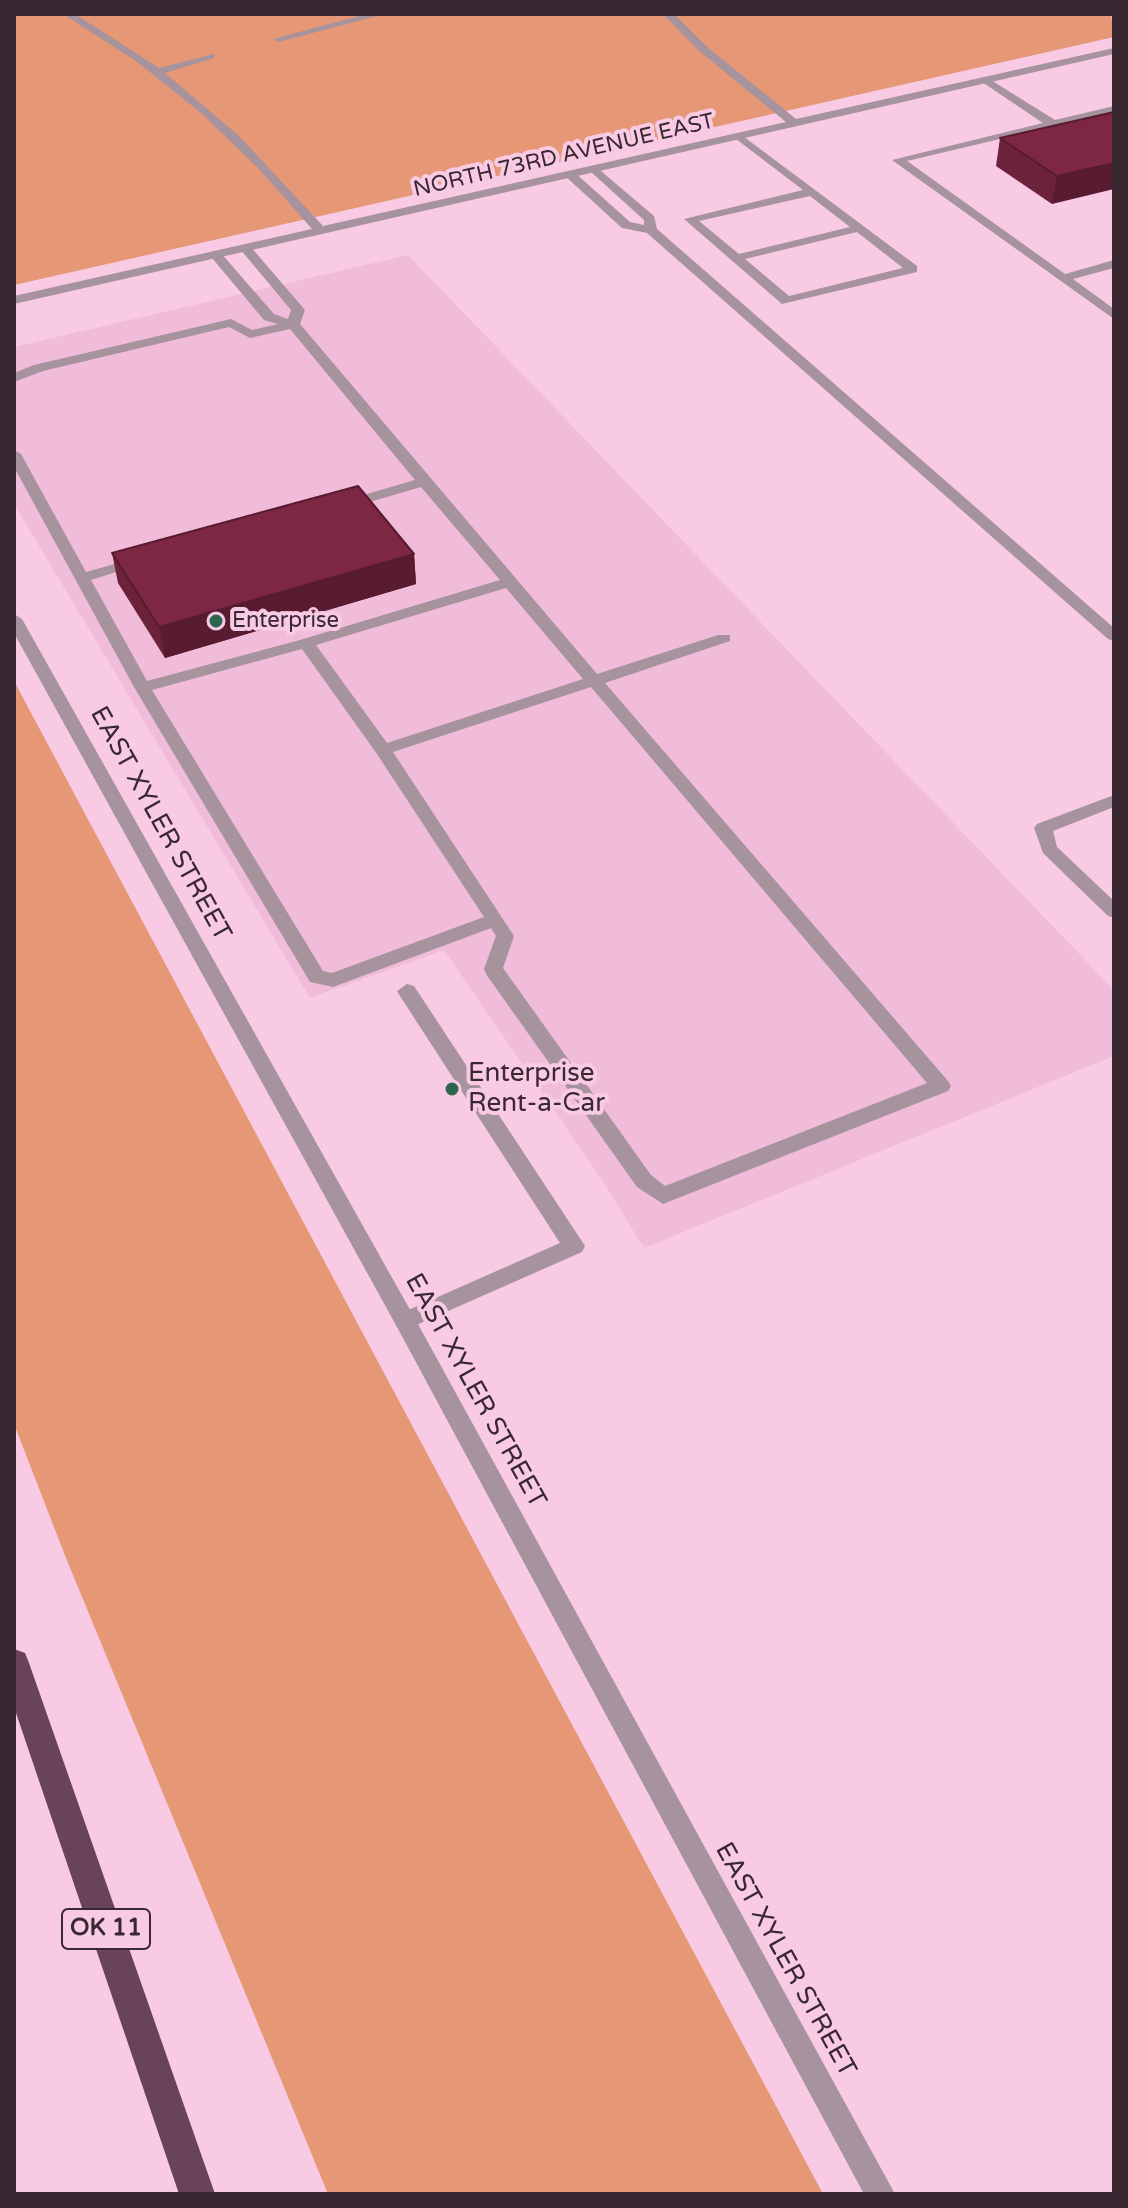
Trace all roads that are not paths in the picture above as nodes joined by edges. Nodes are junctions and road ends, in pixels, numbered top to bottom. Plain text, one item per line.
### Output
1 (68, 14) edge
2 (380, 14) edge
3 (668, 14) edge
4 (278, 39) dead end
5 (1114, 51) edge
6 (210, 56) dead end
7 (159, 71) junction
8 (986, 80) junction
9 (1114, 109) edge
10 (795, 124) junction
11 (1053, 124) junction
12 (740, 137) junction
13 (595, 170) junction
14 (570, 175) junction
15 (812, 192) junction
16 (859, 228) junction
17 (651, 230) junction
18 (320, 231) junction
19 (246, 249) junction
20 (216, 255) junction
21 (736, 258) junction
22 (1114, 264) edge
23 (1063, 278) junction
24 (18, 299) edge
25 (1114, 315) edge
26 (293, 324) junction
27 (14, 378) edge
28 (14, 454) edge
29 (424, 482) junction
30 (335, 507) edge
31 (156, 557) edge
32 (82, 578) junction
33 (510, 582) junction
34 (14, 619) edge
35 (1114, 636) edge
36 (724, 638) dead end
37 (306, 643) junction
38 (595, 682) junction
39 (142, 687) junction
40 (383, 750) junction
41 (1114, 801) edge
42 (1114, 912) edge
43 (495, 920) junction
44 (407, 991) dead end
45 (405, 1321) junction
46 (14, 1663) edge
47 (197, 2194) edge
48 (880, 2194) edge

1 - 7 street
2 - 4 street
3 - 10 street
5 - 8 street, NORTH 73RD AVENUE EAST
6 - 7 street
7 - 18 street
8 - 10 street, NORTH 73RD AVENUE EAST
8 - 11 street
9 - 11 street
10 - 12 street, NORTH 73RD AVENUE EAST
11 - 23 street
12 - 13 street, NORTH 73RD AVENUE EAST
12 - 15 street
13 - 14 street, NORTH 73RD AVENUE EAST
13 - 17 street
14 - 17 street
14 - 18 street, NORTH 73RD AVENUE EAST
15 - 16 street
15 - 21 street
16 - 21 street
16 - 21 street
17 - 35 street
18 - 19 street, NORTH 73RD AVENUE EAST
19 - 20 street, NORTH 73RD AVENUE EAST
19 - 26 street
20 - 24 street, NORTH 73RD AVENUE EAST
20 - 26 street
22 - 23 street
23 - 25 street
26 - 27 street
26 - 29 street
28 - 32 street
29 - 30 street
29 - 33 street
31 - 32 street
32 - 39 street
33 - 37 street
33 - 38 street
34 - 45 street, EAST XYLER STREET
36 - 38 street
37 - 39 street
37 - 40 street
38 - 40 street
38 - 43 street
39 - 43 street
40 - 43 street
41 - 42 street
44 - 45 street
45 - 48 street, EAST XYLER STREET
46 - 47 highway, OK 11

